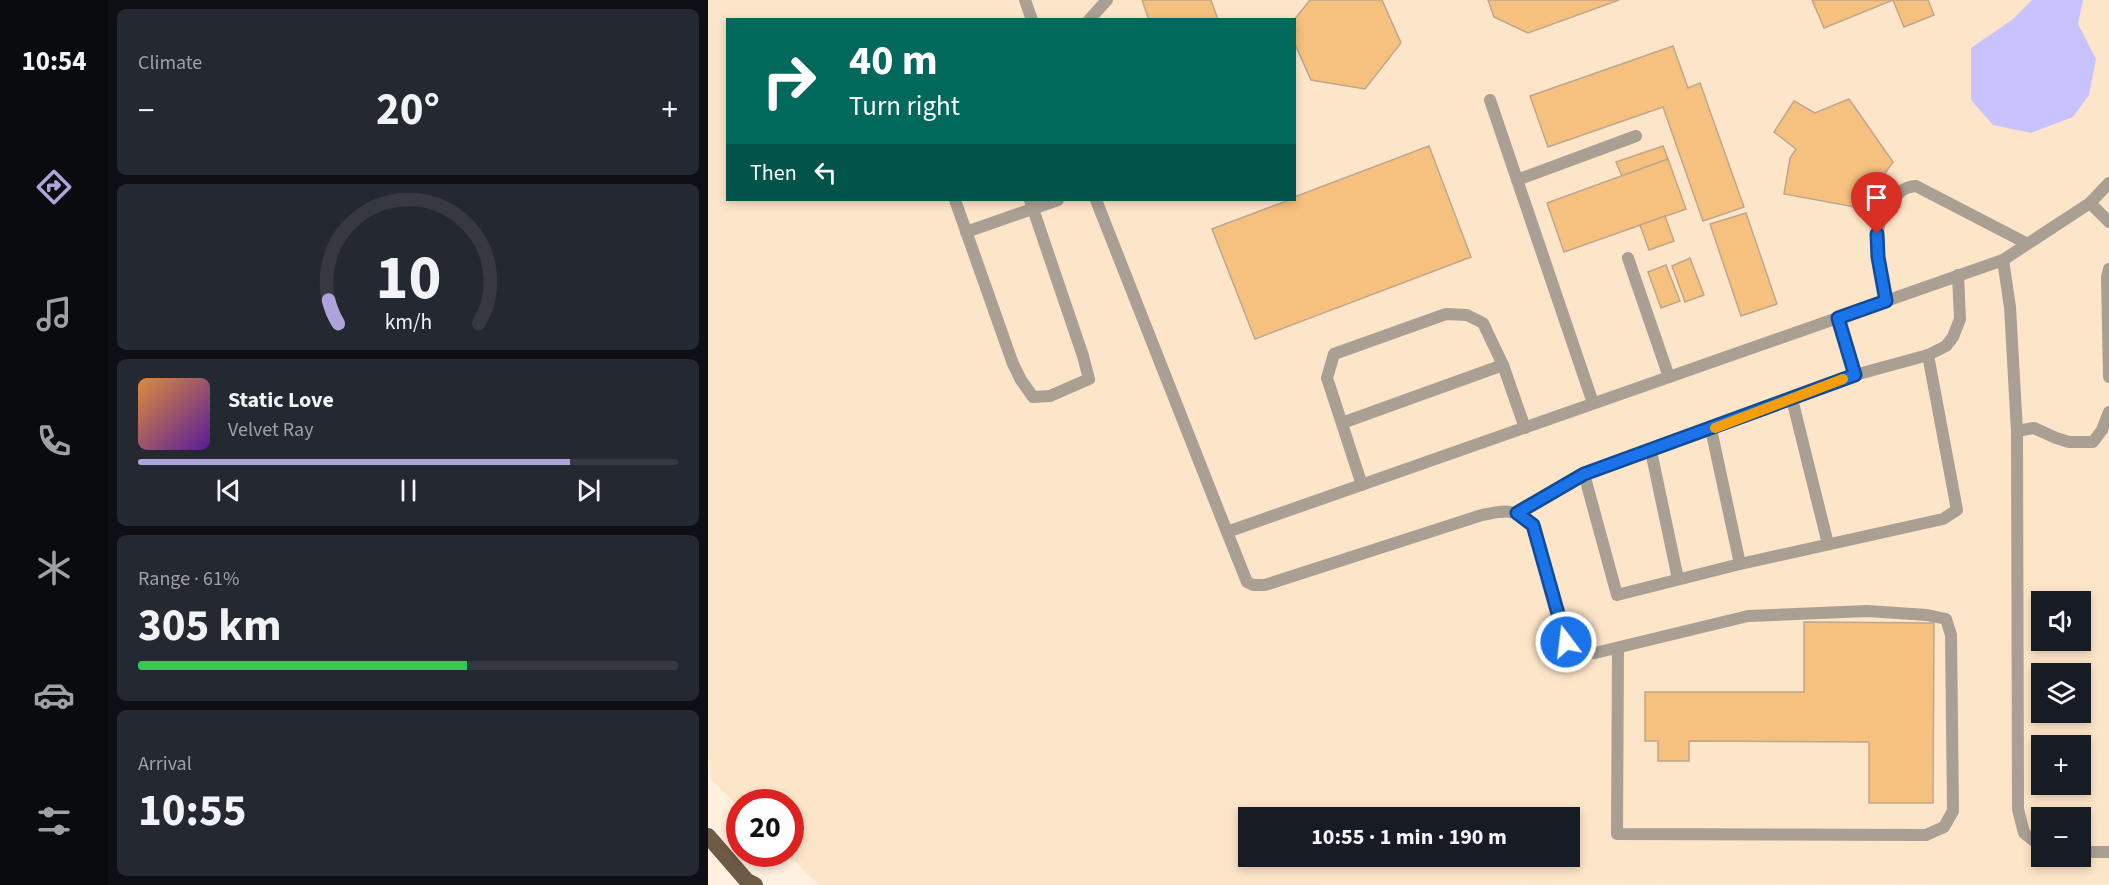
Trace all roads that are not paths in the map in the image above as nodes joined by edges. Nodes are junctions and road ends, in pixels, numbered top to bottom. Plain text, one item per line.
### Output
1 (1025, 0) edge
2 (1107, 0) edge
3 (1031, 18) edge
4 (1091, 18) edge
5 (1490, 100) dead end
6 (1636, 136) dead end
7 (1517, 180) junction
8 (2109, 183) edge
9 (955, 201) edge
10 (1049, 201) edge
11 (1096, 201) edge
12 (1031, 203) edge
13 (2090, 203) junction
14 (2109, 222) edge
15 (966, 232) junction
16 (2026, 243) junction
17 (1628, 258) dead end
18 (2003, 260) junction
19 (2109, 270) edge
20 (1958, 275) junction
21 (1886, 301) junction
22 (1838, 318) junction
23 (1928, 355) junction
24 (1503, 365) junction
25 (1855, 375) junction
26 (1669, 377) junction
27 (2109, 377) edge
28 (1792, 399) junction
29 (1593, 404) junction
30 (2109, 412) edge
31 (1342, 423) junction
32 (1525, 428) junction
33 (1711, 429) junction
34 (2017, 431) junction
35 (2109, 438) edge
36 (2092, 442) junction
37 (1651, 452) junction
38 (1584, 474) junction
39 (1362, 485) junction
40 (1517, 513) junction
41 (1227, 532) junction
42 (1828, 544) junction
43 (1740, 564) junction
44 (1677, 579) junction
45 (1618, 648) junction
46 (708, 836) edge
47 (2031, 838) edge
48 (2091, 852) edge
49 (2109, 852) edge
50 (755, 885) edge

1 - 3 lane
2 - 4 lane
5 - 7 lane
6 - 7 lane
7 - 29 lane
8 - 13 lane
9 - 15 lane
10 - 12 lane
11 - 41 lane
12 - 15 lane
12 - 15 lane
13 - 14 lane
13 - 16 lane
16 - 18 lane
16 - 21 lane
17 - 26 lane
18 - 20 lane
18 - 34 lane
19 - 27 lane
20 - 21 lane
20 - 23 lane
21 - 22 lane
22 - 25 lane
22 - 26 lane
23 - 25 lane
23 - 42 lane
24 - 31 lane
24 - 31 lane
24 - 32 lane
25 - 28 lane
26 - 29 lane
28 - 33 lane
28 - 42 lane
29 - 32 lane
30 - 36 lane
31 - 39 lane
32 - 39 lane
33 - 37 lane
33 - 43 lane
34 - 36 lane
34 - 47 lane
35 - 36 lane
37 - 38 lane
37 - 44 lane
38 - 40 lane
38 - 44 lane
39 - 41 lane
40 - 41 lane
40 - 45 lane
42 - 43 lane
43 - 44 lane
45 - 45 lane
46 - 50 main road
48 - 49 lane

